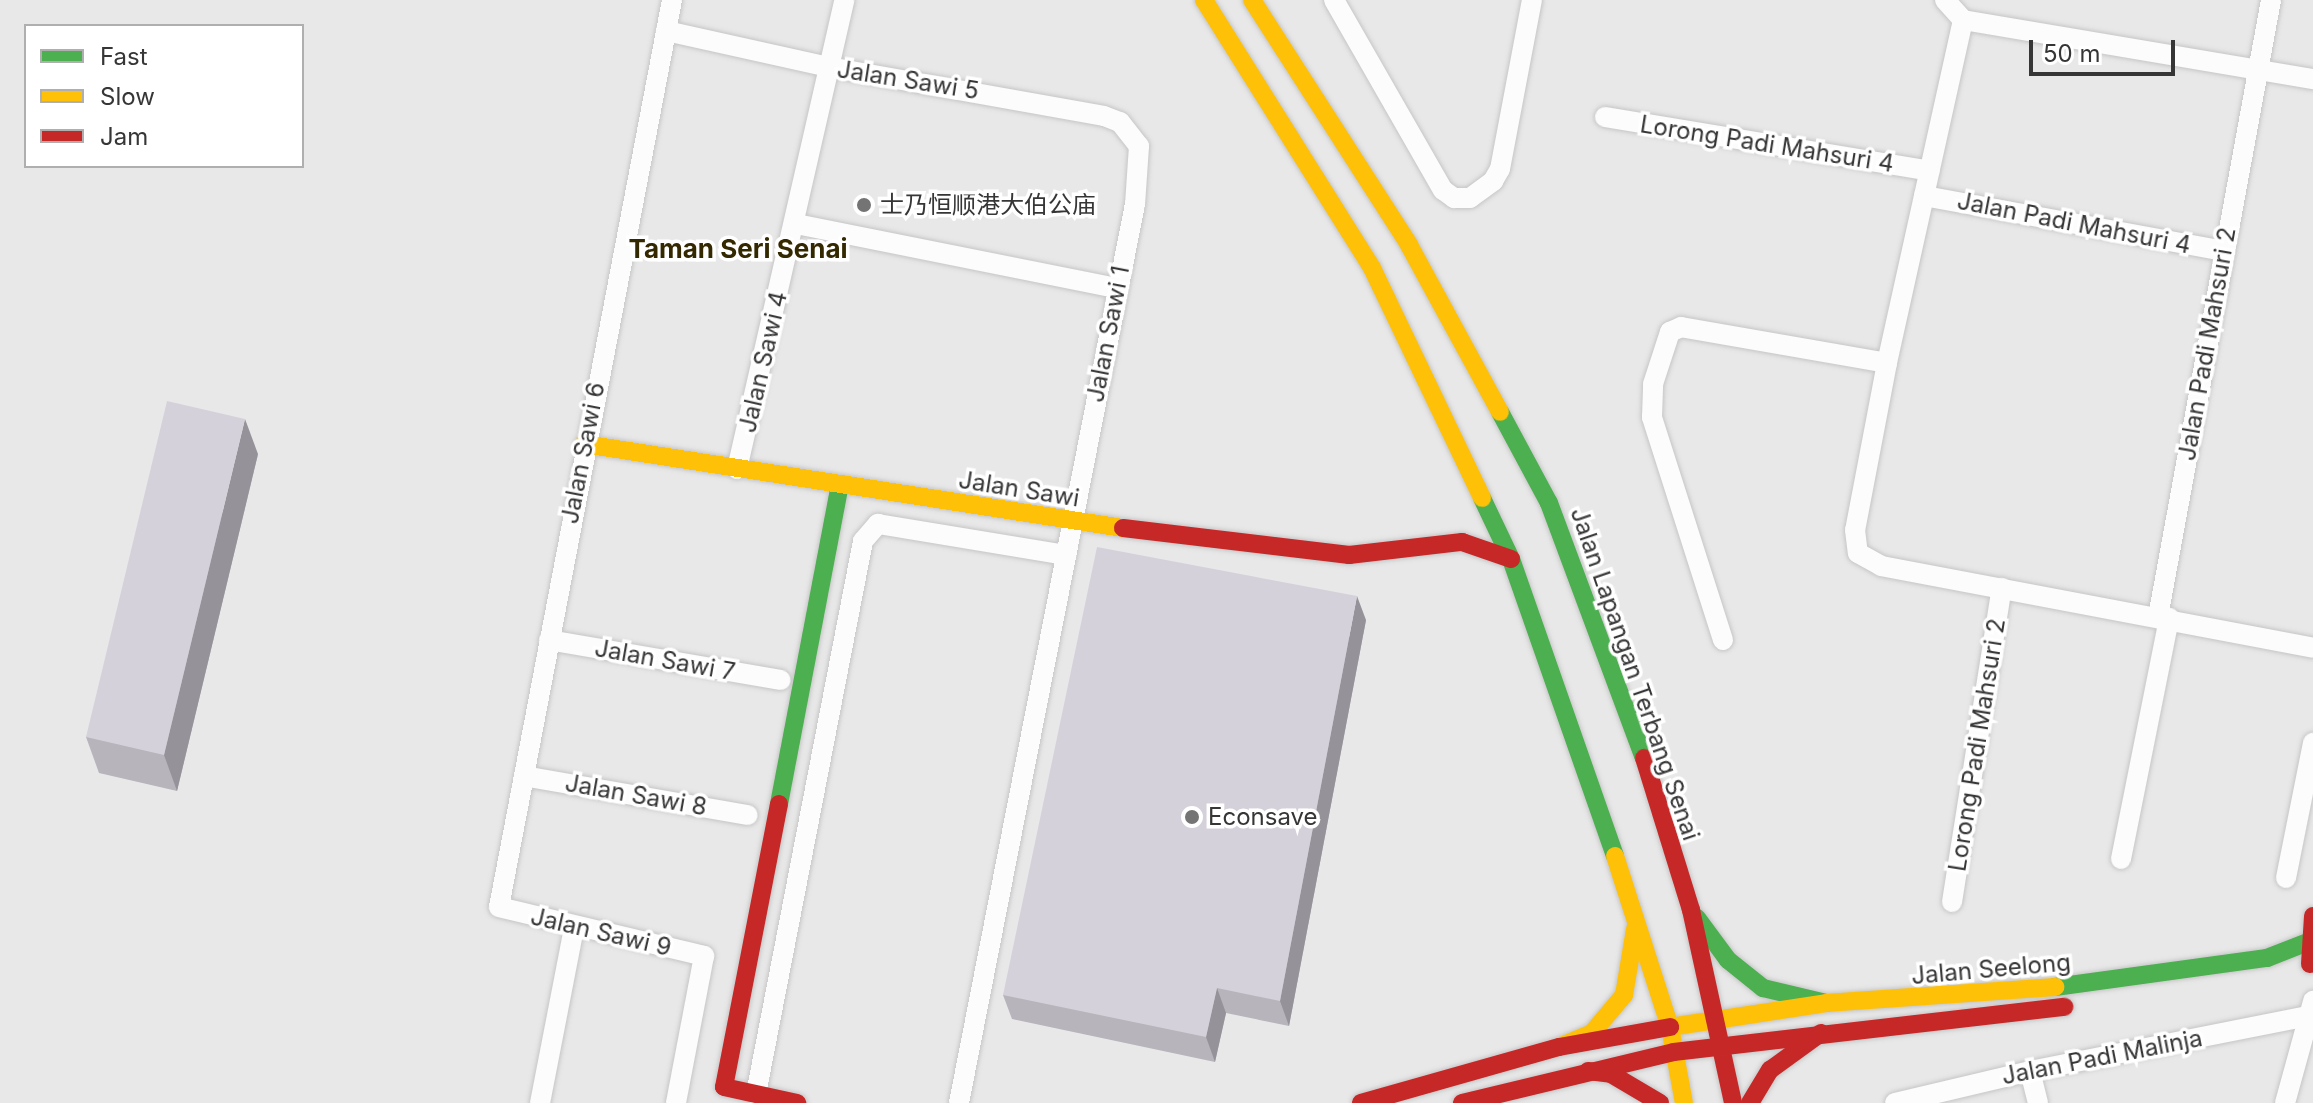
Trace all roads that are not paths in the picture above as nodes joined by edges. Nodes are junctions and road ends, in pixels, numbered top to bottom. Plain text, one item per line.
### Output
1 (672, 0) edge
2 (844, 0) edge
3 (1204, 0) edge
4 (1252, 0) edge
5 (1334, 0) edge
6 (1532, 0) edge
7 (1945, 0) edge
8 (2271, 0) edge
9 (1963, 20) junction
10 (666, 31) junction
11 (829, 67) junction
12 (2258, 72) junction
13 (2313, 79) edge
14 (1605, 117) dead end
15 (1139, 146) joint
16 (1930, 171) junction
17 (1924, 196) junction
18 (796, 224) junction
19 (2223, 251) junction
20 (1116, 288) junction
21 (1887, 363) junction
22 (584, 444) junction
23 (737, 469) junction
24 (840, 485) junction
25 (1479, 488) junction
26 (1072, 522) junction
27 (1448, 542) junction
28 (1066, 555) junction
29 (1511, 559) junction
30 (2002, 588) junction
31 (2163, 617) junction
32 (549, 640) junction
33 (1723, 640) dead end
34 (2313, 648) edge
35 (781, 680) dead end
36 (2313, 743) edge
37 (524, 776) junction
38 (748, 815) dead end
39 (2121, 859) dead end
40 (2286, 878) dead end
41 (1952, 902) dead end
42 (499, 907) joint
43 (1691, 910) junction
44 (1636, 915) junction
45 (2313, 916) edge
46 (574, 928) junction
47 (2312, 940) edge
48 (2298, 970) edge
49 (1826, 1003) junction
50 (2085, 1004) dead end
51 (2311, 1009) edge
52 (1714, 1018) junction
53 (1670, 1027) junction
54 (1821, 1033) junction
55 (1720, 1043) junction
56 (1559, 1047) junction
57 (1674, 1052) junction
58 (1588, 1071) junction
59 (2030, 1071) junction
60 (756, 1094) junction
61 (723, 1095) edge
62 (540, 1103) edge
63 (676, 1103) edge
64 (797, 1103) edge
65 (959, 1103) edge
66 (1361, 1103) edge
67 (1462, 1103) edge
68 (1660, 1103) edge
69 (1684, 1103) edge
70 (1733, 1103) edge
71 (1750, 1103) edge
72 (1895, 1103) edge
73 (2038, 1103) edge
74 (2285, 1103) edge

1 - 10 street, Jalan Sawi 6
2 - 11 street, Jalan Sawi 4
3 - 25 main road
4 - 43 main road, Jalan Lapangan Terbang Senai
5 - 6 street
7 - 9 street
8 - 12 street, Jalan Padi Mahsuri 2
9 - 12 street
9 - 16 street
10 - 11 street, Jalan Sawi 5
10 - 22 street, Jalan Sawi 6
11 - 15 street, Jalan Sawi 5
11 - 18 street, Jalan Sawi 4
12 - 13 street
12 - 19 street, Jalan Padi Mahsuri 2
14 - 16 street, Lorong Padi Mahsuri 4
15 - 20 street, Jalan Sawi 1
16 - 17 street
17 - 19 street, Jalan Padi Mahsuri 4
17 - 21 street
18 - 20 street
18 - 23 street, Jalan Sawi 4
19 - 31 street, Jalan Padi Mahsuri 2
20 - 26 street, Jalan Sawi 1
21 - 30 street
21 - 33 street
22 - 23 main road, Jalan Sawi
22 - 32 street, Jalan Sawi 6
23 - 24 main road, Jalan Sawi
24 - 26 main road, Jalan Sawi
24 - 61 main road
25 - 27 main road
25 - 29 main road
26 - 27 main road, Jalan Sawi
26 - 28 street, Jalan Sawi 1
27 - 29 main road, Jalan Sawi
28 - 60 street
28 - 65 street, Jalan Sawi 1
29 - 44 main road
30 - 31 street
30 - 41 street, Lorong Padi Mahsuri 2
31 - 34 street
31 - 39 street, Jalan Padi Mahsuri 2
32 - 35 street, Jalan Sawi 7
32 - 37 street, Jalan Sawi 6
36 - 40 street
37 - 38 street, Jalan Sawi 8
37 - 42 street, Jalan Sawi 6
42 - 46 street, Jalan Sawi 9
43 - 49 main road
43 - 52 main road, Jalan Lapangan Terbang Senai
44 - 53 main road
44 - 56 main road
45 - 47 main road
46 - 62 street
46 - 63 street, Jalan Sawi 9
47 - 48 main road
47 - 49 main road, Jalan Seelong
49 - 52 main road, Jalan Seelong
50 - 54 main road, Jalan Seelong
51 - 59 street, Jalan Padi Malinja
51 - 74 street
52 - 53 main road, Jalan Seelong
52 - 55 main road, Jalan Lapangan Terbang Senai
53 - 56 main road, Jalan Seelong
53 - 57 main road
54 - 55 main road, Jalan Seelong
54 - 71 main road
55 - 57 main road, Jalan Seelong
55 - 70 main road, Jalan Lapangan Terbang Senai
56 - 66 main road
57 - 58 main road, Jalan Seelong
57 - 69 main road
58 - 67 main road, Jalan Seelong
58 - 68 main road
59 - 72 street, Jalan Padi Malinja
59 - 73 street
60 - 61 main road
60 - 64 main road

